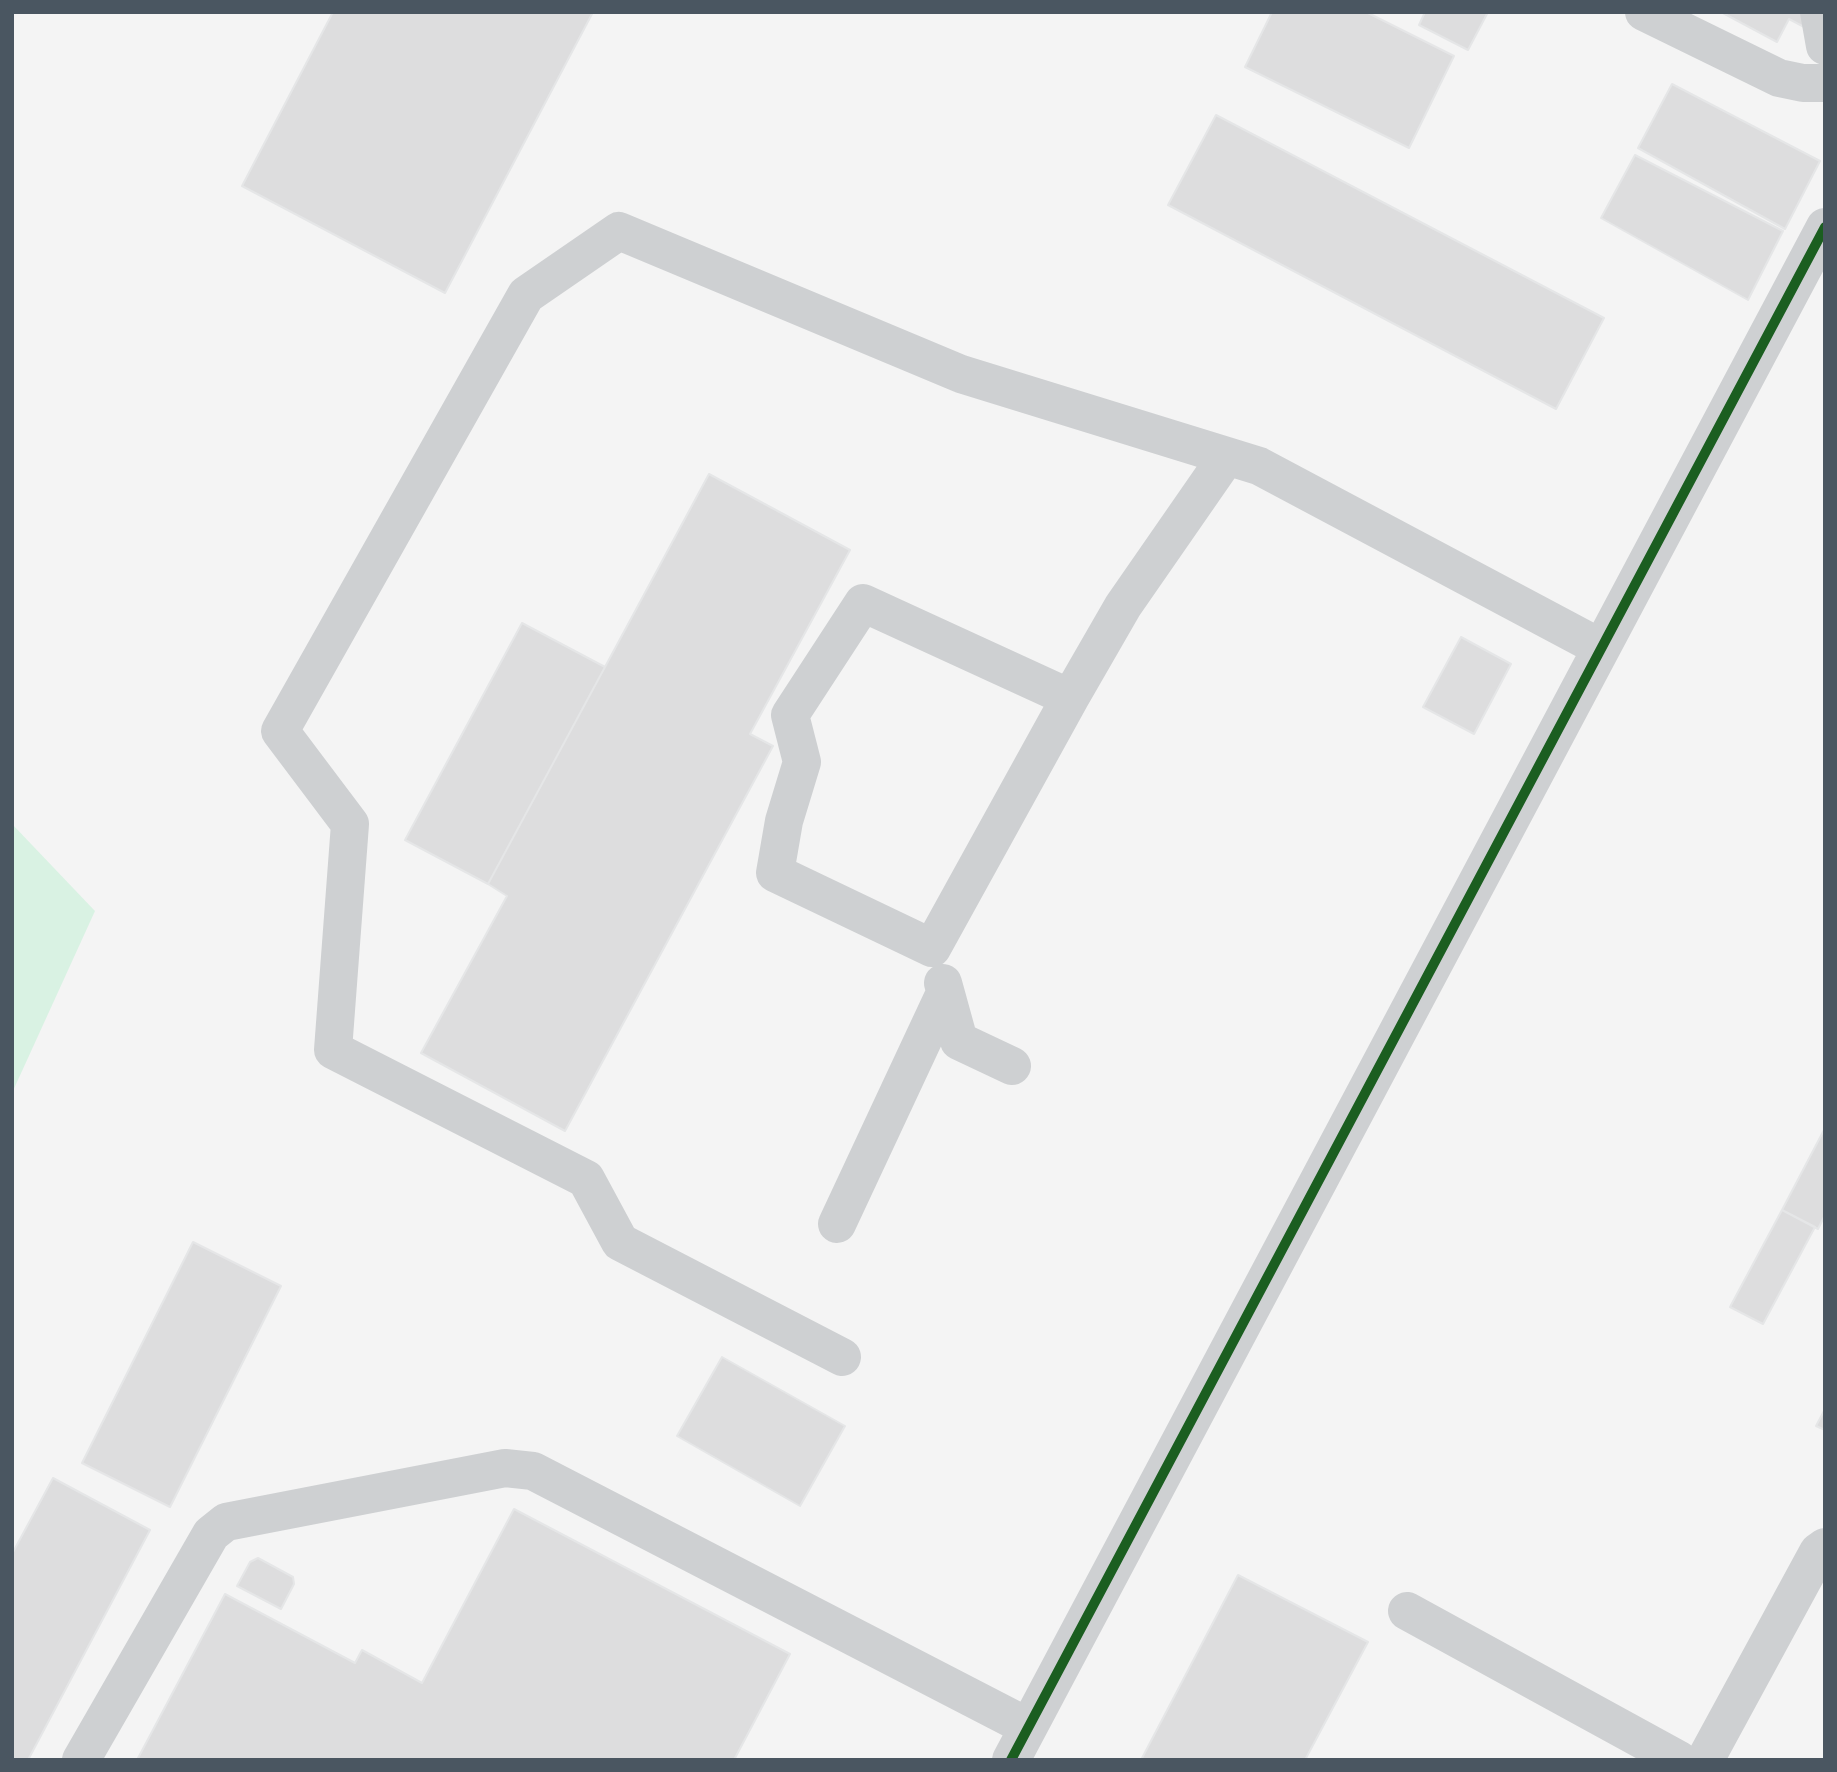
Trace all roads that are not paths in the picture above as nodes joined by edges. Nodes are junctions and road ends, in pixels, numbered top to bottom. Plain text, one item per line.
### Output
1 (1644, 12) edge
2 (1819, 12) edge
3 (1825, 46) edge
4 (1825, 83) edge
5 (1825, 227) edge
6 (1227, 456) junction
7 (1601, 648) junction
8 (1070, 698) junction
9 (932, 947) junction
10 (945, 993) junction
11 (1012, 1066) dead end
12 (837, 1224) dead end
13 (842, 1357) dead end
14 (1825, 1548) edge
15 (1407, 1611) dead end
16 (1028, 1727) junction
17 (81, 1760) edge
18 (1011, 1760) edge
19 (1679, 1760) edge
20 (1705, 1760) edge

1 - 4 street
2 - 3 street
5 - 7 street
6 - 7 street
6 - 8 street
6 - 13 street
7 - 16 street
8 - 9 street
8 - 9 street
9 - 10 street
10 - 11 street
10 - 12 street
14 - 20 street
15 - 19 street
16 - 17 street
16 - 18 street

